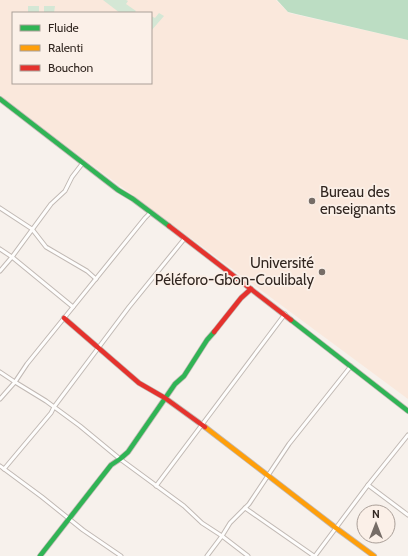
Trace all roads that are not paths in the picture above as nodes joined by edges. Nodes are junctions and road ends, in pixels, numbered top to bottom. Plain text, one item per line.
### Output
1 (0, 99) edge
2 (82, 164) junction
3 (0, 208) edge
4 (151, 212) junction
5 (32, 229) junction
6 (185, 238) junction
7 (0, 249) edge
8 (12, 257) junction
9 (0, 271) edge
10 (96, 279) junction
11 (252, 289) junction
12 (72, 307) junction
13 (285, 314) junction
14 (64, 318) junction
15 (98, 348) junction
16 (351, 366) junction
17 (0, 372) edge
18 (15, 382) junction
19 (165, 398) junction
20 (0, 399) edge
21 (54, 407) junction
22 (408, 411) edge
23 (202, 425) junction
24 (408, 435) edge
25 (120, 459) junction
26 (0, 466) edge
27 (4, 470) junction
28 (268, 475) junction
29 (368, 485) junction
30 (156, 486) junction
31 (245, 508) junction
32 (408, 515) edge
33 (69, 519) junction
34 (336, 528) junction
35 (222, 536) junction
36 (40, 556) edge
37 (121, 556) edge
38 (207, 556) edge
39 (248, 556) edge
40 (315, 556) edge
41 (374, 556) edge

1 - 2 street
2 - 4 street
2 - 5 street
3 - 5 street
4 - 6 street
4 - 10 street
5 - 8 street
5 - 10 street
6 - 11 street
6 - 15 street
7 - 8 street
8 - 9 street
8 - 12 street
10 - 12 street
11 - 13 street
11 - 19 street
12 - 14 street
13 - 16 street
13 - 23 street
14 - 15 street
14 - 18 street
15 - 19 street
15 - 21 street
16 - 22 street
16 - 28 street
17 - 18 street
18 - 20 street
18 - 21 street
19 - 23 street
19 - 25 street
21 - 25 street
21 - 27 street
23 - 28 street
23 - 30 street
24 - 29 street
25 - 30 street
25 - 33 street
26 - 27 street
27 - 33 street
28 - 31 street
28 - 34 street
29 - 32 street
29 - 34 street
30 - 35 street
31 - 35 street
31 - 40 street
33 - 36 street
33 - 37 street
34 - 40 street
34 - 41 street
35 - 38 street
35 - 39 street

